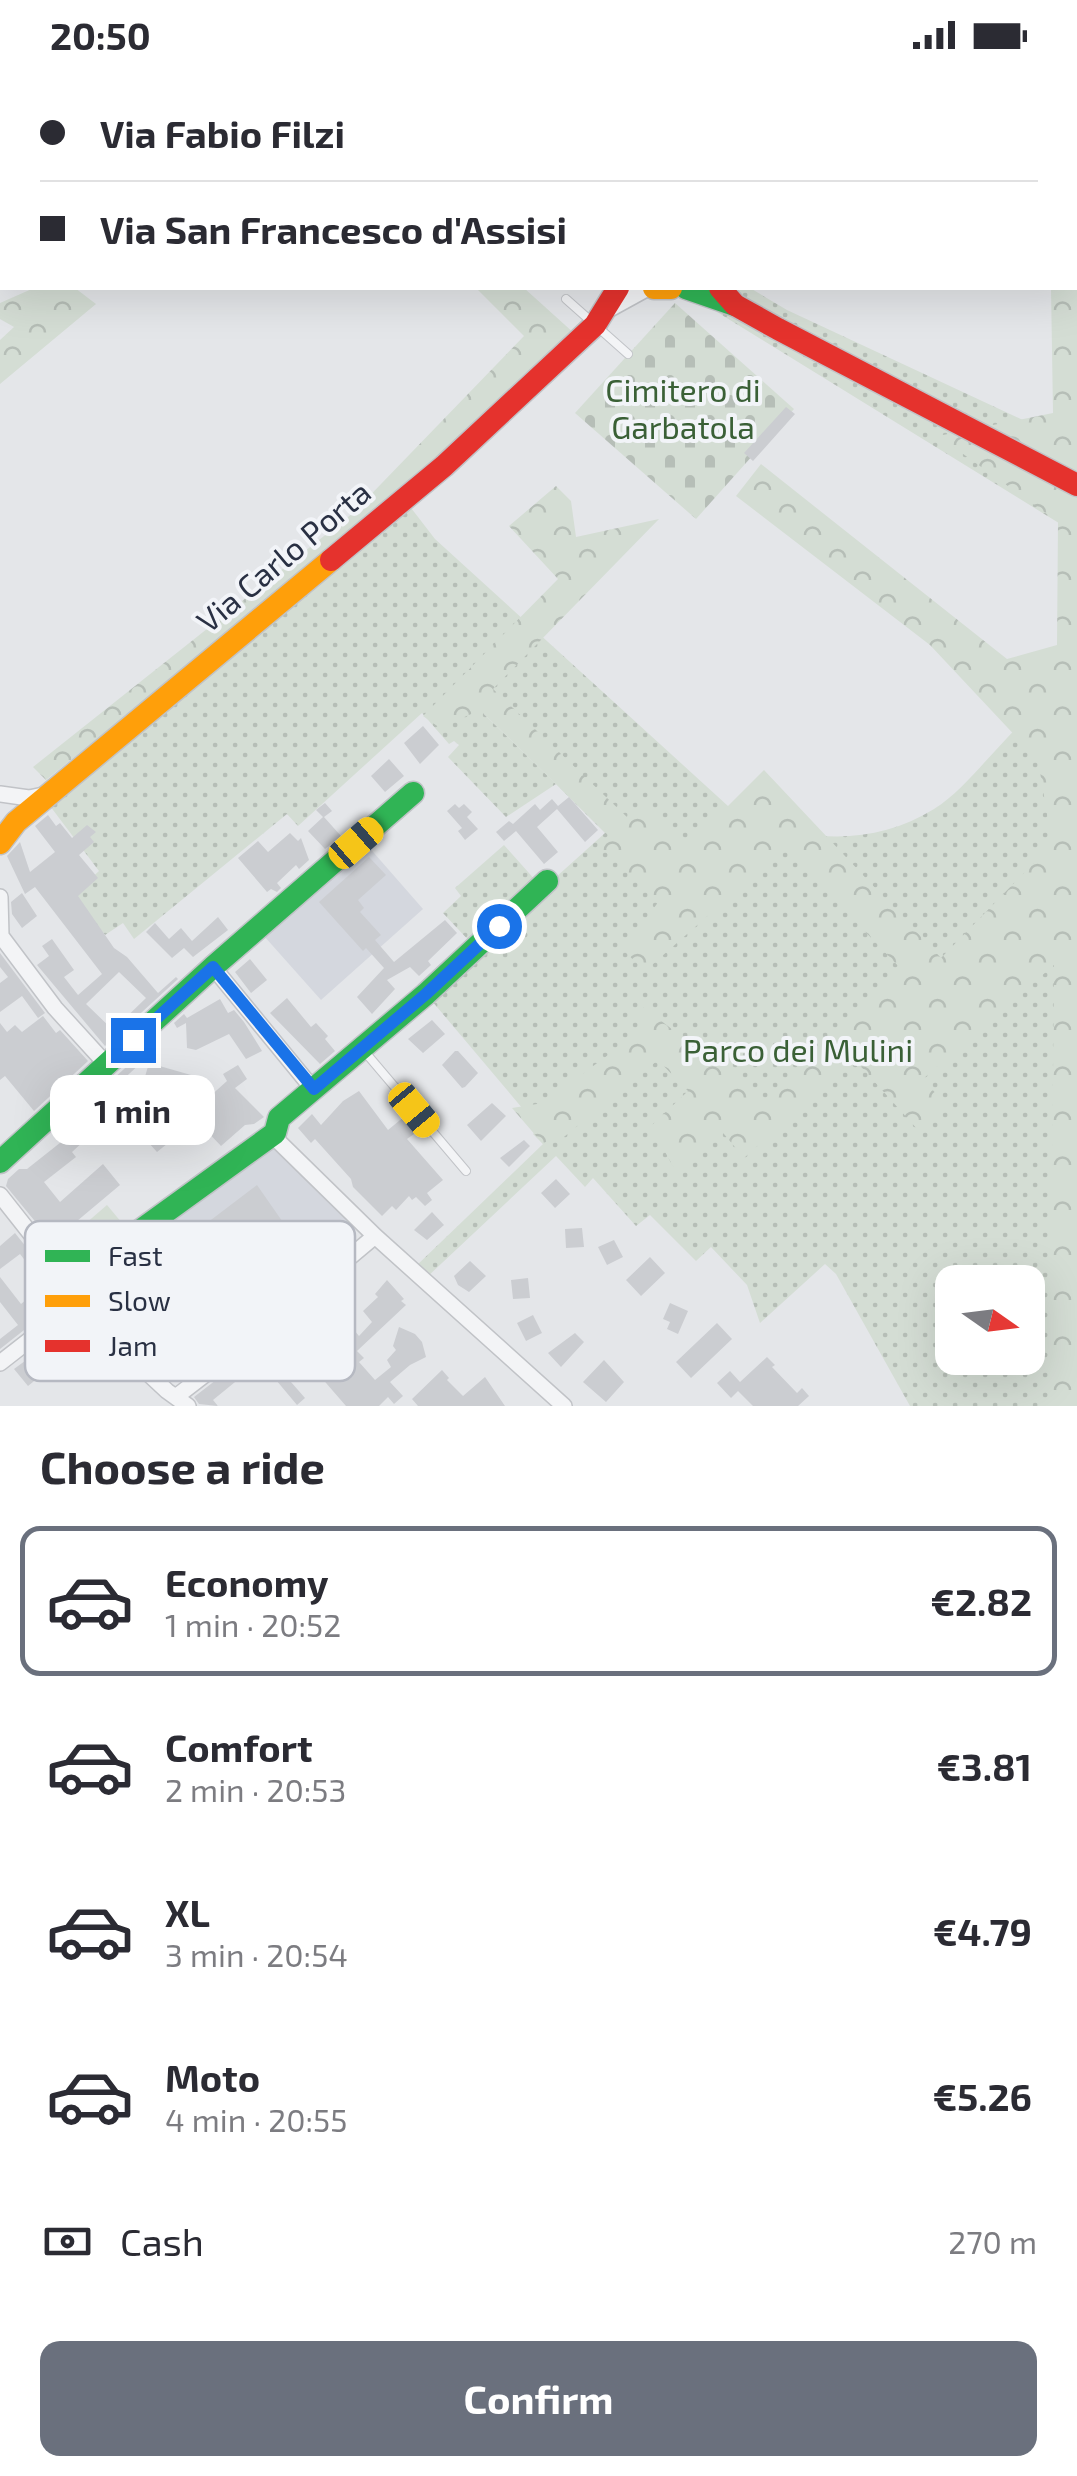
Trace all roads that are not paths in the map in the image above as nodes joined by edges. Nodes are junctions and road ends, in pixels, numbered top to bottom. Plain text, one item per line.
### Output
1 (617, 290) edge
2 (648, 290) edge
3 (696, 290) edge
4 (728, 296) edge
5 (566, 299) dead end
6 (600, 319) junction
7 (628, 354) dead end
8 (1068, 480) edge
9 (52, 793) junction
10 (413, 793) dead end
11 (0, 794) edge
12 (0, 843) edge
13 (547, 881) dead end
14 (0, 897) edge
15 (1, 935) edge
16 (213, 967) junction
17 (362, 1049) junction
18 (106, 1064) junction
19 (314, 1089) junction
20 (275, 1133) junction
21 (0, 1162) edge
22 (466, 1171) dead end
23 (0, 1194) edge
24 (161, 1221) edge
25 (25, 1226) edge
26 (374, 1236) junction
27 (355, 1252) edge
28 (25, 1339) edge
29 (0, 1363) edge
30 (156, 1381) edge
31 (205, 1381) edge
32 (182, 1401) edge
33 (564, 1406) edge

1 - 6 street, Via Carlo Porta
2 - 6 street
3 - 4 street
4 - 8 street
5 - 6 lane
6 - 7 lane
6 - 9 street, Via Carlo Porta
9 - 11 street
9 - 12 street, Via Carlo Porta
10 - 16 street
13 - 17 street
14 - 15 street
15 - 18 street
16 - 18 street
16 - 19 street
17 - 19 street
17 - 22 lane
18 - 21 street
19 - 20 street
20 - 24 street
20 - 26 street
23 - 25 street
26 - 27 street
26 - 33 street
28 - 29 street
30 - 32 street
31 - 32 street

